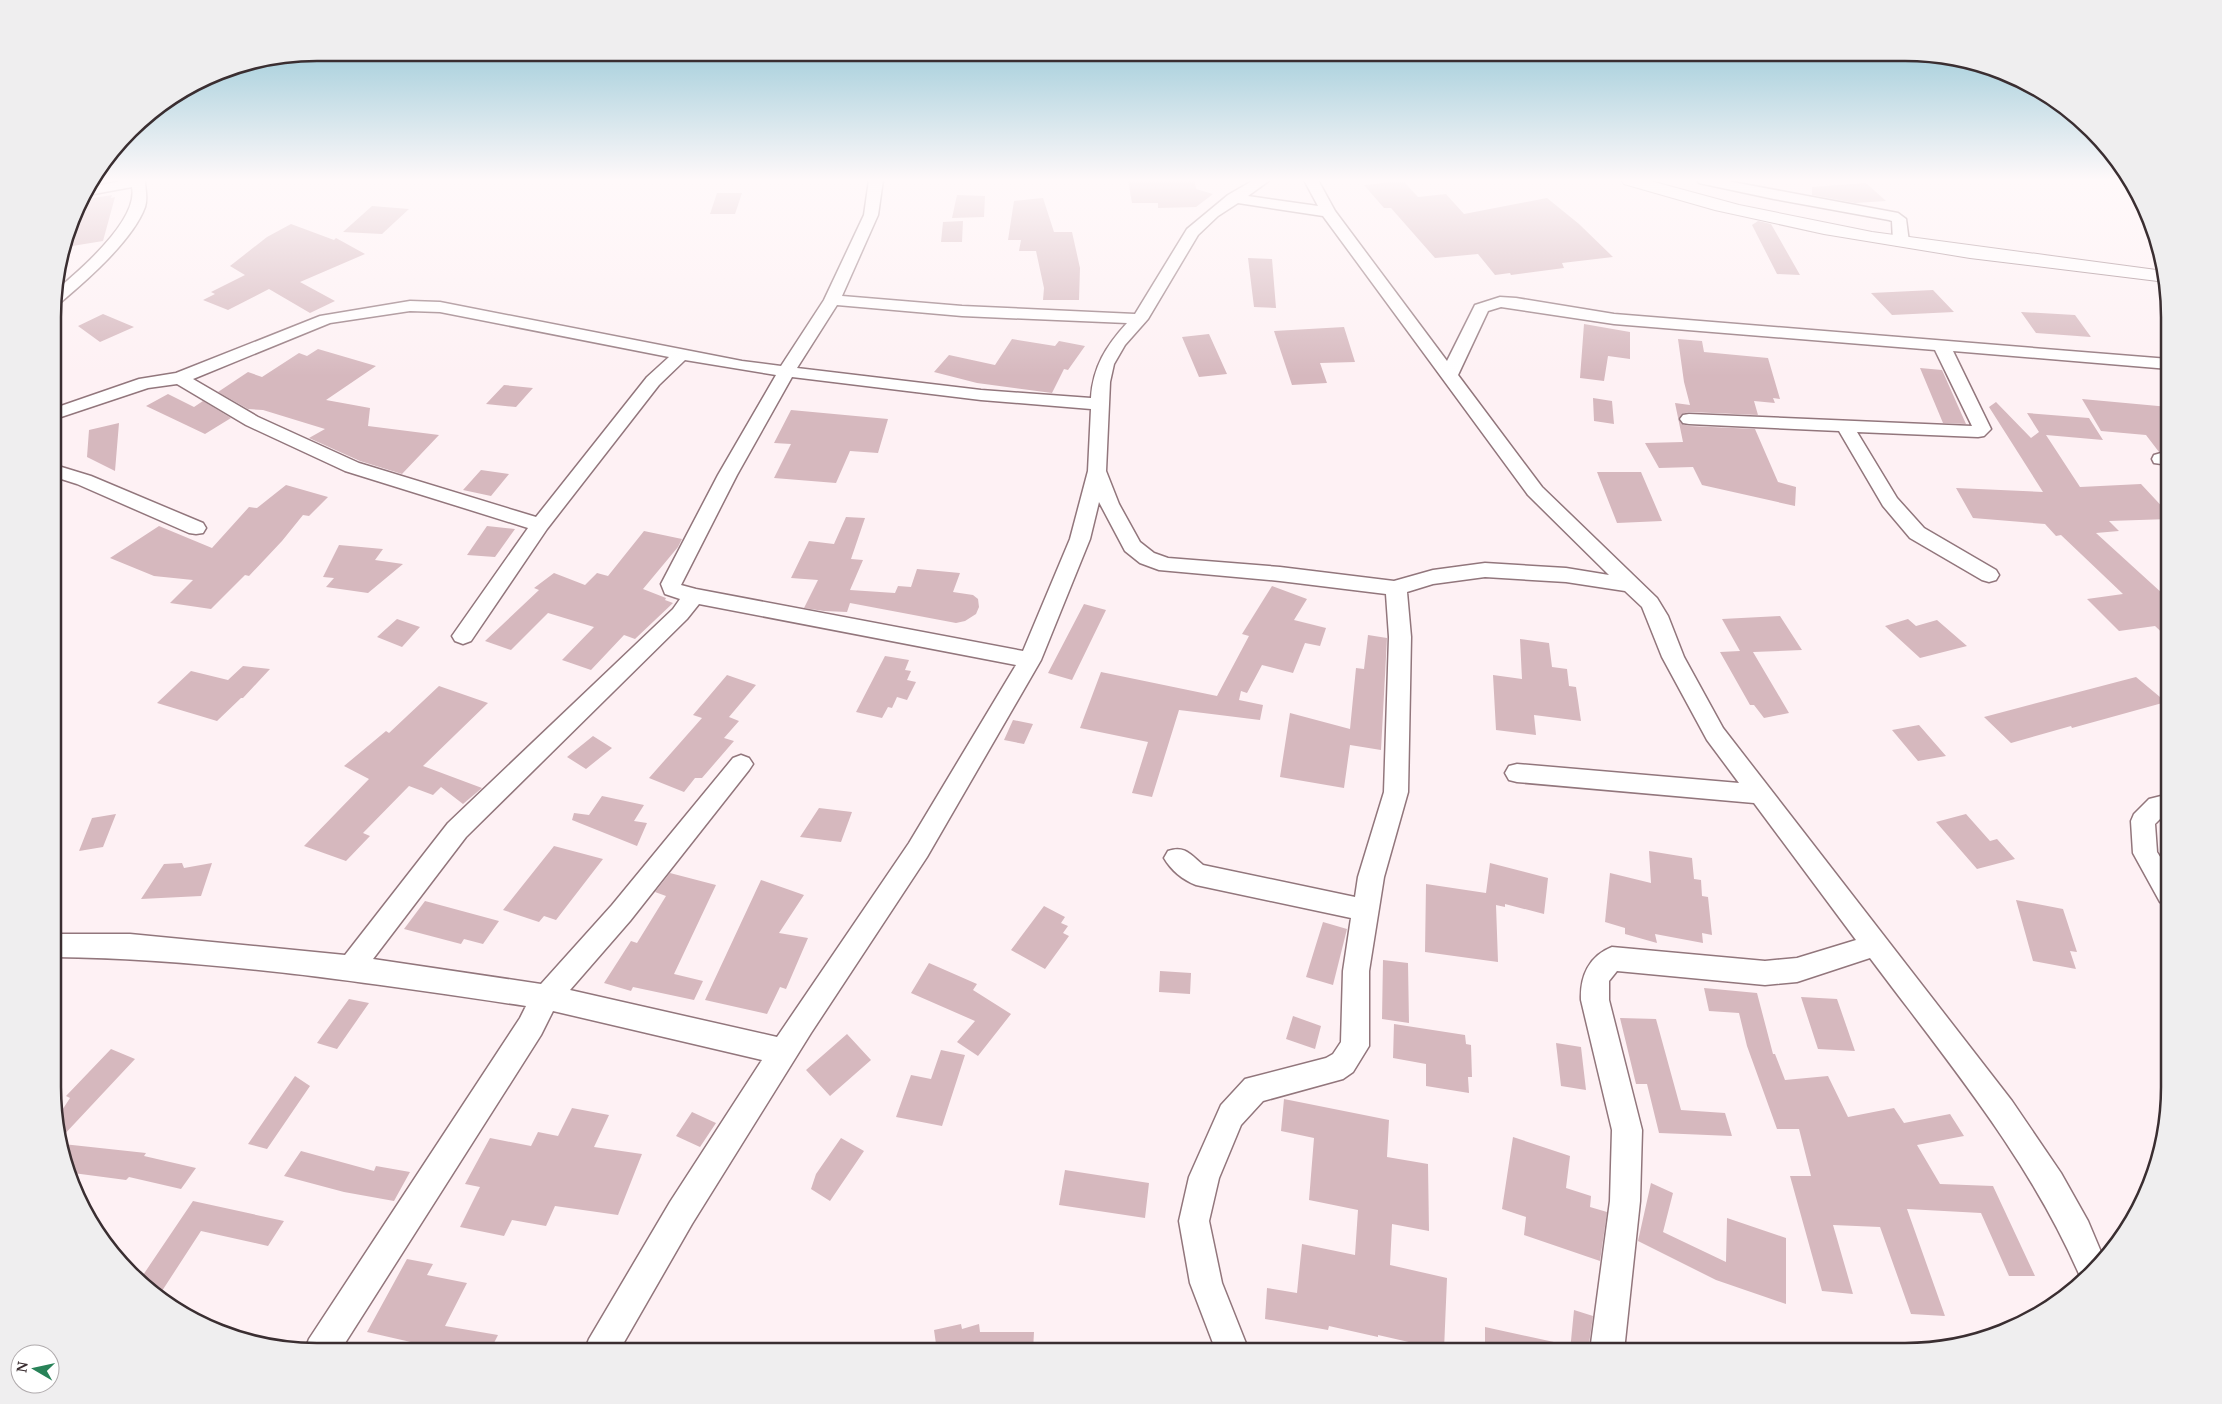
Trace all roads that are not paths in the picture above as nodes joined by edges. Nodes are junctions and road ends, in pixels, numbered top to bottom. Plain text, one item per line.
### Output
1 (110, 246) edge
2 (857, 246) edge
3 (1184, 246) edge
4 (1353, 246) edge
5 (1927, 246) edge
6 (2158, 276) edge
7 (63, 292) edge
8 (832, 300) junction
9 (1140, 319) junction
10 (1941, 345) junction
11 (680, 355) junction
12 (2161, 363) edge
13 (787, 372) junction
14 (1449, 375) junction
15 (180, 378) junction
16 (1098, 404) junction
17 (61, 412) edge
18 (1689, 419) dead end
19 (1844, 425) junction
20 (1096, 471) junction
21 (61, 472) edge
22 (540, 525) junction
23 (196, 528) dead end
24 (1989, 575) dead end
25 (1631, 585) junction
26 (1397, 588) junction
27 (694, 596) junction
28 (463, 636) dead end
29 (1030, 660) junction
30 (741, 764) dead end
31 (1517, 773) dead end
32 (1760, 794) junction
33 (2161, 805) edge
34 (1177, 858) dead end
35 (2161, 880) edge
36 (1366, 910) junction
37 (61, 945) edge
38 (1876, 945) junction
39 (351, 968) junction
40 (547, 997) junction
41 (783, 1052) junction
42 (2090, 1263) edge
43 (327, 1343) edge
44 (606, 1343) edge
45 (1229, 1343) edge
46 (1608, 1343) edge

1 - 7 street
2 - 8 street
3 - 9 street
4 - 14 street
5 - 6 main road
8 - 9 street
8 - 13 street
9 - 16 street
10 - 12 street
10 - 14 street
10 - 19 street
11 - 13 street
11 - 15 street
11 - 22 street
13 - 16 street
13 - 27 street
14 - 25 street
15 - 17 street
15 - 22 street
16 - 20 street
18 - 19 street
19 - 24 street
20 - 26 street
20 - 29 street
21 - 23 street
22 - 28 street
25 - 26 street
25 - 32 street
26 - 36 street
27 - 29 street
27 - 39 street
29 - 41 street
30 - 40 street
31 - 32 street
32 - 38 street
33 - 35 street
34 - 36 street
36 - 45 street
37 - 39 street
38 - 42 street
38 - 46 street
39 - 40 street
40 - 41 street
40 - 43 street
41 - 44 street

